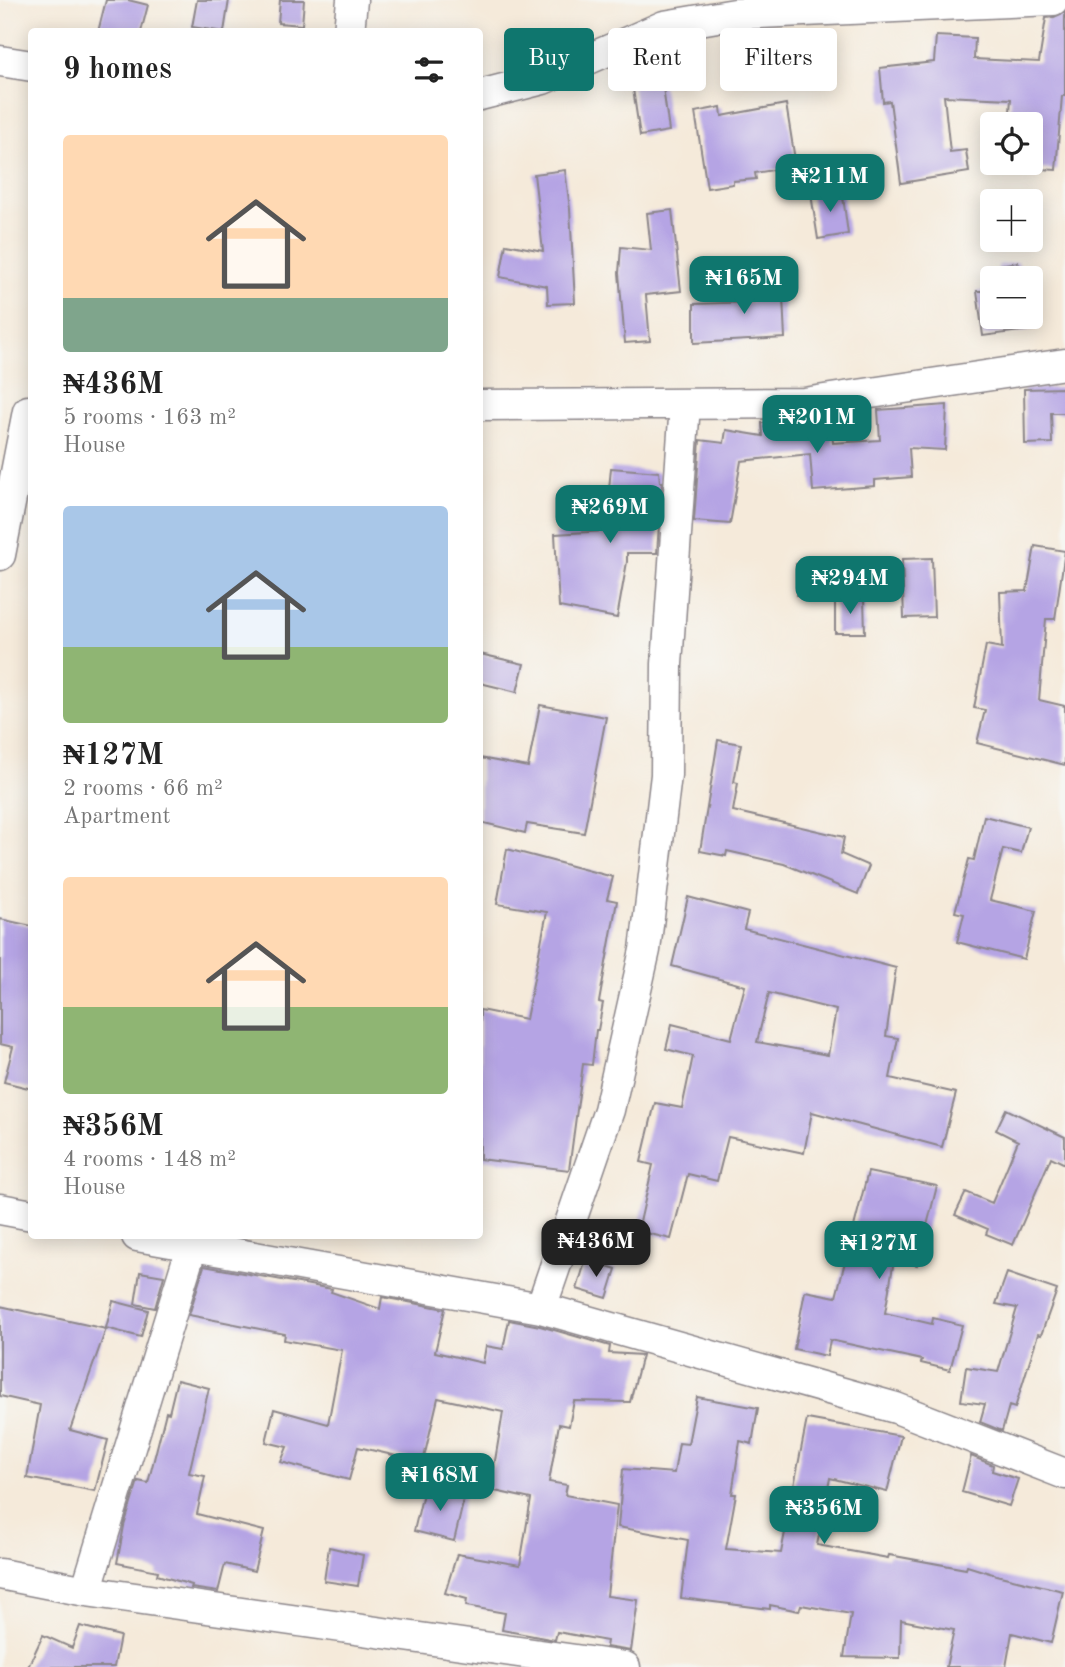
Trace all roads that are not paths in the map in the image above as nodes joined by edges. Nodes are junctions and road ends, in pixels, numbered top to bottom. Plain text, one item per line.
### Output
1 (352, 0) edge
2 (1053, 0) edge
3 (733, 7) edge
4 (349, 28) edge
5 (0, 61) edge
6 (28, 65) edge
7 (483, 94) edge
8 (1065, 364) edge
9 (685, 404) junction
10 (483, 405) edge
11 (20, 411) edge
12 (0, 555) edge
13 (0, 1209) edge
14 (28, 1214) edge
15 (171, 1239) edge
16 (194, 1241) edge
17 (541, 1308) junction
18 (1065, 1474) edge
19 (0, 1574) edge
20 (86, 1591) junction
21 (625, 1667) edge

1 - 4 street
2 - 3 street
3 - 7 street
5 - 6 street
8 - 9 street
9 - 10 street
9 - 17 street
11 - 12 street
13 - 14 street
15 - 16 street
16 - 17 street
16 - 20 street
17 - 18 street
19 - 20 street
20 - 21 street

